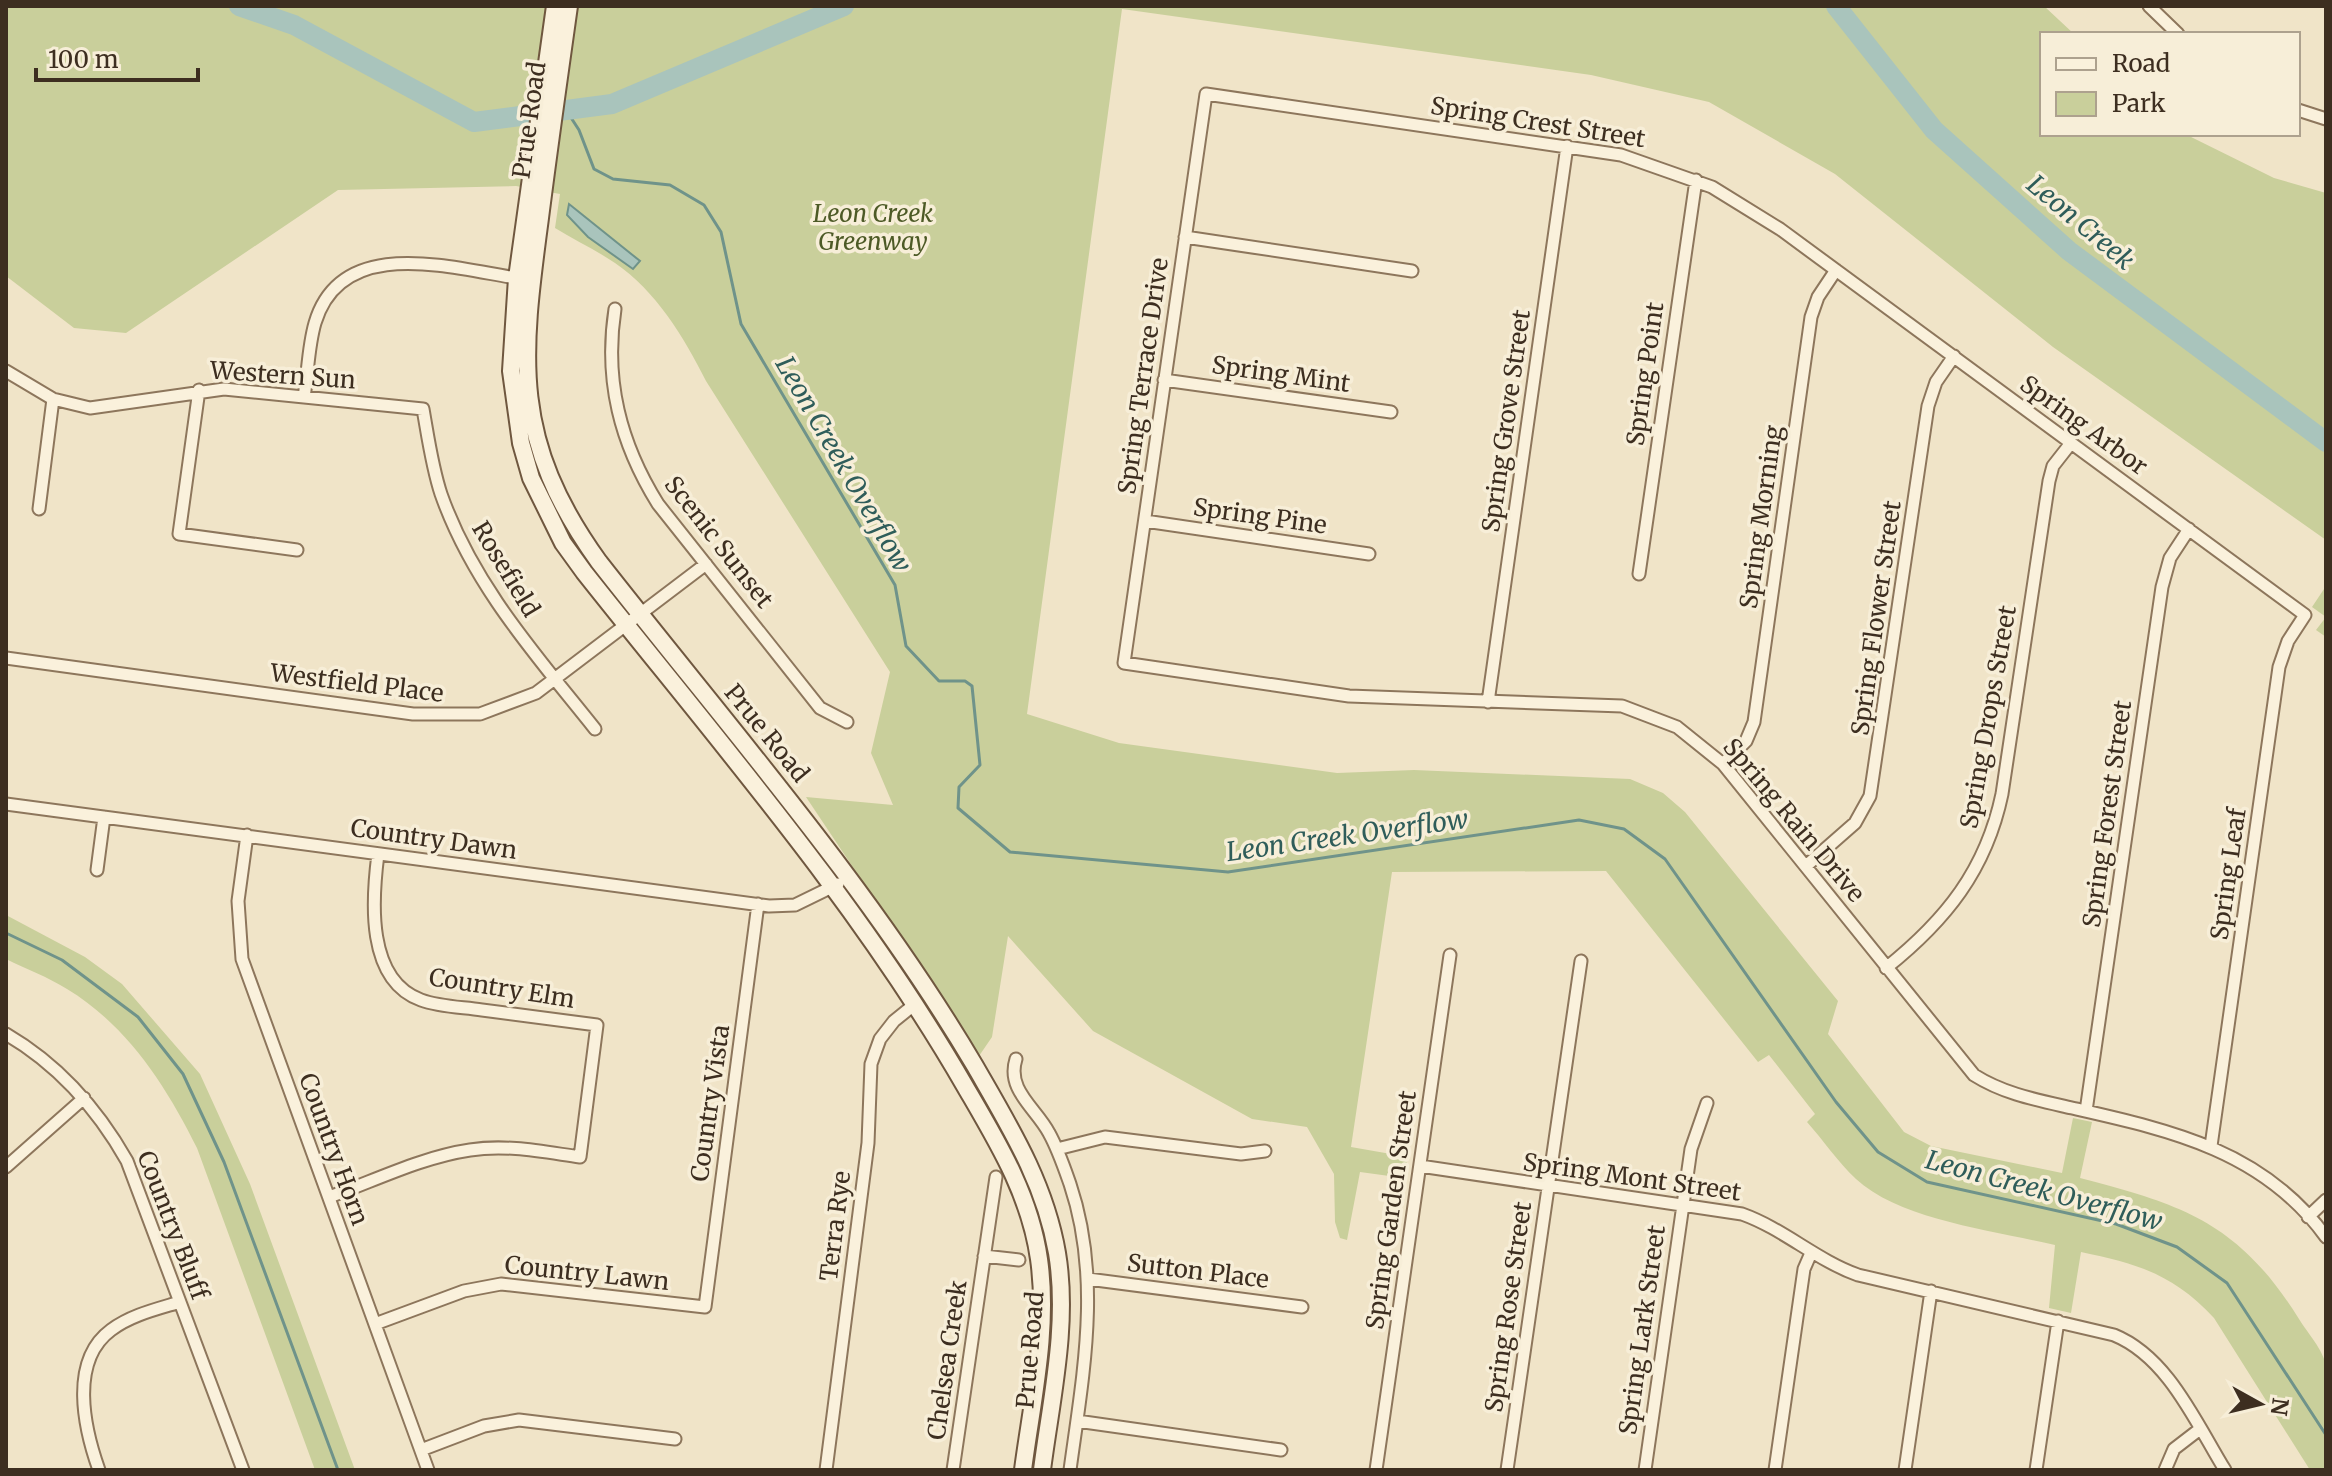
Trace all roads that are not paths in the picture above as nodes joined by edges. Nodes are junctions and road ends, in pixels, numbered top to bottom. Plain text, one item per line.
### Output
1 (555, 6) edge
2 (569, 6) edge
3 (2149, 6) edge
4 (2176, 32) edge
5 (1206, 94) joint
6 (2300, 111) edge
7 (2326, 119) edge
8 (1567, 146) junction
9 (1696, 180) junction
10 (538, 182) junction
11 (1185, 237) junction
12 (1836, 270) junction
13 (1412, 271) dead end
14 (525, 279) junction
15 (615, 309) dead end
16 (1954, 356) junction
17 (6, 371) edge
18 (1164, 380) junction
19 (199, 390) junction
20 (304, 397) junction
21 (53, 399) junction
22 (423, 409) joint
23 (1391, 412) dead end
24 (2071, 443) junction
25 (39, 509) dead end
26 (1145, 521) junction
27 (2189, 529) junction
28 (297, 550) dead end
29 (1369, 554) dead end
30 (706, 564) junction
31 (1639, 574) dead end
32 (640, 615) junction
33 (2305, 615) joint
34 (626, 625) junction
35 (6, 658) edge
36 (1124, 663) joint
37 (557, 681) junction
38 (1488, 702) junction
39 (847, 722) dead end
40 (595, 729) dead end
41 (1723, 764) junction
42 (6, 804) edge
43 (104, 817) junction
44 (247, 835) junction
45 (378, 854) junction
46 (1806, 866) junction
47 (97, 870) dead end
48 (848, 876) junction
49 (834, 887) junction
50 (758, 904) junction
51 (1450, 955) dead end
52 (1581, 961) dead end
53 (1886, 968) junction
54 (915, 1004) junction
55 (6, 1034) edge
56 (1016, 1059) dead end
57 (84, 1098) junction
58 (1707, 1103) dead end
59 (2086, 1111) junction
60 (2211, 1146) junction
61 (1057, 1149) junction
62 (1265, 1151) dead end
63 (1420, 1166) junction
64 (6, 1167) edge
65 (996, 1177) dead end
66 (1547, 1187) junction
67 (329, 1197) junction
68 (2326, 1200) edge
69 (1682, 1205) junction
70 (2308, 1217) junction
71 (2326, 1237) edge
72 (1811, 1253) junction
73 (984, 1256) junction
74 (1019, 1260) dead end
75 (1088, 1279) junction
76 (1931, 1291) junction
77 (180, 1302) junction
78 (705, 1307) joint
79 (1302, 1307) dead end
80 (2058, 1321) junction
81 (375, 1324) junction
82 (1041, 1326) junction
83 (1060, 1327) junction
84 (1077, 1421) junction
85 (2200, 1429) junction
86 (675, 1439) dead end
87 (421, 1450) junction
88 (1281, 1450) dead end
89 (99, 1470) edge
90 (243, 1470) edge
91 (428, 1470) edge
92 (826, 1470) edge
93 (953, 1470) edge
94 (1023, 1470) edge
95 (1042, 1470) edge
96 (1070, 1470) edge
97 (1376, 1470) edge
98 (1507, 1470) edge
99 (1645, 1470) edge
100 (1775, 1470) edge
101 (1905, 1470) edge
102 (2036, 1470) edge
103 (2165, 1470) edge
104 (2225, 1470) edge

1 - 10 main road, Prue Road
2 - 10 main road, Prue Road
3 - 4 street
5 - 8 street, Spring Crest Street
5 - 11 street, Spring Terrace Drive
6 - 7 street
8 - 9 street, Spring Crest Street
8 - 38 street, Spring Grove Street
9 - 12 street, Spring Crest Street
9 - 31 street, Spring Point
10 - 14 main road, Prue Road
11 - 13 street
11 - 18 street, Spring Terrace Drive
12 - 16 street, Spring Arbor
12 - 41 street, Spring Morning
14 - 20 street
14 - 32 main road, Prue Road
14 - 34 main road, Prue Road
15 - 30 street, Scenic Sunset
16 - 24 street, Spring Arbor
16 - 46 street, Spring Flower Street
17 - 21 street, Western Sun
18 - 23 street, Spring Mint
18 - 26 street, Spring Terrace Drive
19 - 20 street, Western Sun
19 - 21 street, Western Sun
19 - 28 street
20 - 22 street, Western Sun
21 - 25 street
22 - 37 street, Rosefield
24 - 27 street, Spring Arbor
24 - 53 street, Spring Drops Street
26 - 29 street, Spring Pine
26 - 36 street, Spring Terrace Drive
27 - 33 street, Spring Arbor
27 - 59 street, Spring Forest Street
30 - 32 street, Westfield Place
30 - 39 street, Scenic Sunset
32 - 34 street, Westfield Place
32 - 48 main road, Prue Road
33 - 60 street, Spring Leaf
34 - 37 street, Westfield Place
34 - 49 main road, Prue Road
35 - 37 street, Westfield Place
36 - 38 street, Spring Rain Drive
37 - 40 street, Rosefield
38 - 41 street, Spring Rain Drive
41 - 46 street, Spring Rain Drive
42 - 43 street, Country Dawn
43 - 44 street, Country Dawn
43 - 47 street
44 - 45 street, Country Dawn
44 - 67 street, Country Horn
45 - 50 street, Country Dawn
45 - 67 street, Country Elm
46 - 53 street, Spring Rain Drive
48 - 49 street, Country Dawn
48 - 83 main road, Prue Road
49 - 50 street, Country Dawn
49 - 54 main road, Prue Road
50 - 78 street, Country Vista
51 - 63 street, Spring Garden Street
52 - 66 street, Spring Rose Street
53 - 59 street, Spring Rain Drive
54 - 82 main road, Prue Road
54 - 92 street, Terra Rye
55 - 57 street, Country Bluff
56 - 61 street
57 - 64 street
57 - 77 street, Country Bluff
58 - 69 street, Spring Lark Street
59 - 60 street, Spring Rain Drive
60 - 70 street, Spring Rain Drive
61 - 62 street
61 - 75 street
63 - 66 street, Spring Mont Street
63 - 97 street, Spring Garden Street
65 - 73 street, Chelsea Creek
66 - 69 street, Spring Mont Street
66 - 98 street, Spring Rose Street
67 - 81 street, Country Horn
68 - 70 street
69 - 72 street, Spring Mont Street
69 - 99 street, Spring Lark Street
70 - 71 street, Spring Rain Drive
72 - 76 street, Spring Mont Street
72 - 100 street
73 - 74 street, Chelsea Creek
73 - 93 street, Chelsea Creek
75 - 79 street, Sutton Place
75 - 84 street
76 - 80 street, Spring Mont Street
76 - 101 street
77 - 89 street
77 - 90 street, Country Bluff
78 - 81 street, Country Lawn
80 - 85 street, Spring Mont Street
80 - 102 street
81 - 87 street, Country Horn
82 - 83 main road
82 - 94 main road, Prue Road
83 - 95 main road, Prue Road
84 - 88 street
84 - 96 street
85 - 103 street
85 - 104 street, Spring Mont Street
86 - 87 street
87 - 91 street, Country Horn

